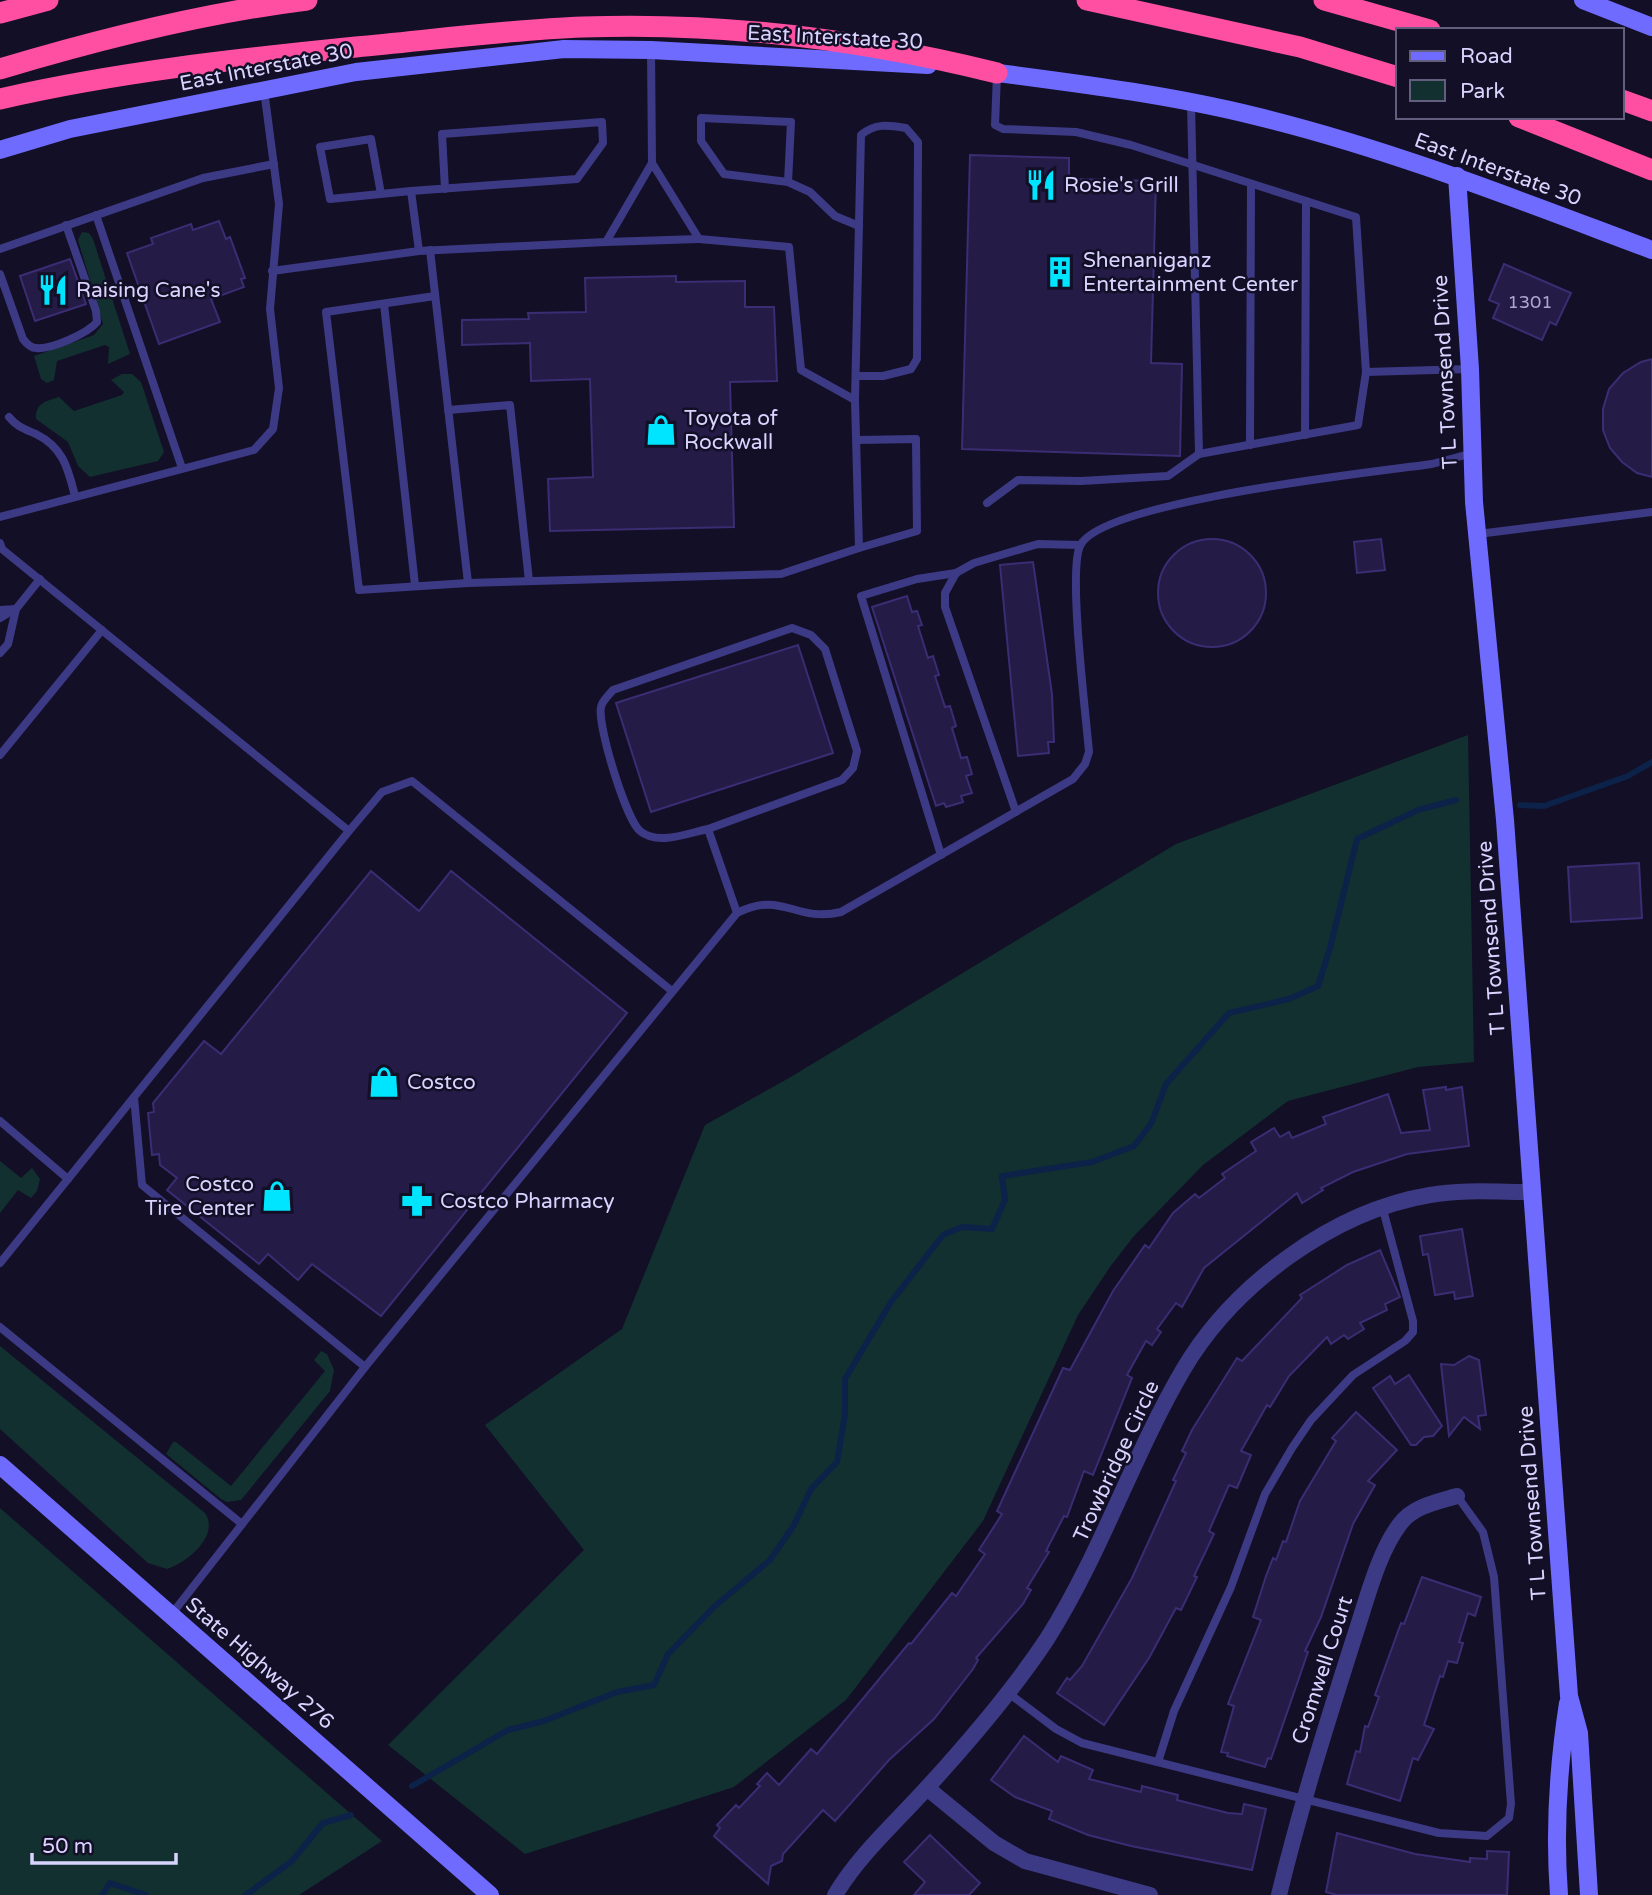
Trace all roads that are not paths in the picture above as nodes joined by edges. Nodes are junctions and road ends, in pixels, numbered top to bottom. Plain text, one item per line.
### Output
1 (48, 0) edge
2 (307, 0) edge
3 (1087, 0) edge
4 (1324, 0) edge
5 (1583, 0) edge
6 (1613, 5) edge
7 (0, 13) edge
8 (1652, 27) edge
9 (1423, 28) edge
10 (651, 50) junction
11 (0, 69) edge
12 (997, 73) junction
13 (1396, 76) edge
14 (264, 90) junction
15 (0, 99) edge
16 (1624, 101) edge
17 (1191, 103) junction
18 (1652, 111) edge
19 (1524, 119) edge
20 (0, 150) edge
21 (652, 163) junction
22 (274, 164) junction
23 (1195, 166) junction
24 (1652, 170) edge
25 (1457, 176) junction
26 (788, 182) junction
27 (1251, 184) junction
28 (445, 189) junction
29 (411, 191) junction
30 (382, 194) junction
31 (1306, 201) junction
32 (96, 215) junction
33 (66, 225) junction
34 (859, 226) junction
35 (699, 239) junction
36 (606, 242) junction
37 (0, 248) edge
38 (430, 250) junction
39 (1652, 250) edge
40 (419, 251) junction
41 (272, 271) junction
42 (0, 274) edge
43 (435, 296) junction
44 (384, 304) junction
45 (1470, 369) junction
46 (1366, 372) junction
47 (857, 376) junction
48 (856, 400) junction
49 (448, 410) junction
50 (9, 417) dead end
51 (1304, 435) junction
52 (857, 440) junction
53 (1250, 445) junction
54 (1473, 453) junction
55 (1199, 454) junction
56 (181, 468) junction
57 (75, 496) junction
58 (987, 503) dead end
59 (1652, 512) edge
60 (0, 517) edge
61 (1478, 534) junction
62 (0, 543) edge
63 (1080, 545) junction
64 (859, 548) junction
65 (956, 573) junction
66 (40, 579) junction
67 (529, 581) junction
68 (468, 583) junction
69 (415, 586) junction
70 (16, 609) junction
71 (0, 610) edge
72 (0, 618) edge
73 (102, 631) junction
74 (0, 653) edge
75 (0, 755) edge
76 (1016, 812) junction
77 (708, 829) junction
78 (349, 831) junction
79 (941, 855) junction
80 (737, 913) junction
81 (672, 991) junction
82 (134, 1097) junction
83 (0, 1121) edge
84 (68, 1179) junction
85 (1531, 1192) junction
86 (1382, 1206) junction
87 (0, 1263) edge
88 (0, 1327) edge
89 (365, 1367) junction
90 (0, 1465) edge
91 (1457, 1496) joint
92 (242, 1524) junction
93 (171, 1615) junction
94 (1007, 1692) junction
95 (1569, 1696) junction
96 (1158, 1762) junction
97 (927, 1788) junction
98 (1302, 1799) junction
99 (490, 1895) edge
100 (835, 1895) edge
101 (1150, 1895) edge
102 (1279, 1895) edge
103 (1559, 1895) edge
104 (1589, 1895) edge

1 - 7 highway
2 - 11 highway
3 - 13 highway
4 - 9 highway
5 - 6 street
6 - 8 street
10 - 12 street, East Interstate 30
10 - 14 street, East Interstate 30
10 - 21 lane
12 - 15 highway
12 - 17 street, East Interstate 30
12 - 23 lane
14 - 20 street, East Interstate 30
14 - 22 lane
16 - 18 highway
17 - 23 lane
17 - 25 street, East Interstate 30
19 - 24 highway
21 - 35 lane
21 - 36 lane
22 - 32 lane
22 - 41 lane
23 - 27 lane
23 - 55 lane
25 - 39 street, East Interstate 30
25 - 45 street, T L Townsend Drive
26 - 26 lane
26 - 34 lane
27 - 31 lane
27 - 53 lane
28 - 28 lane
28 - 29 lane
29 - 30 lane
29 - 40 lane
30 - 30 lane
31 - 46 lane
31 - 51 lane
32 - 33 lane
32 - 56 lane
33 - 37 lane
33 - 42 lane
34 - 47 lane
34 - 47 lane
35 - 36 lane
35 - 48 lane
36 - 38 lane
38 - 40 lane
38 - 43 lane
40 - 41 lane
41 - 56 lane
43 - 44 lane
43 - 49 lane
44 - 69 lane
44 - 69 lane
45 - 46 lane
45 - 54 street, T L Townsend Drive
46 - 51 lane
47 - 48 lane
48 - 52 lane
49 - 67 lane
49 - 68 lane
50 - 57 lane
51 - 53 lane
52 - 64 lane
52 - 64 lane
53 - 55 lane
54 - 61 street, T L Townsend Drive
54 - 63 lane
55 - 58 lane
56 - 57 lane
57 - 60 lane
59 - 61 lane
61 - 85 street, T L Townsend Drive
62 - 66 lane
63 - 65 lane
63 - 76 lane
64 - 67 lane
65 - 76 lane
65 - 79 lane
66 - 70 lane
66 - 73 lane
67 - 68 lane
68 - 69 lane
70 - 71 lane
70 - 72 lane
70 - 74 lane
73 - 75 lane
73 - 78 lane
76 - 79 lane
77 - 77 lane
77 - 80 lane
78 - 81 lane
78 - 82 lane
79 - 80 lane
80 - 81 lane
81 - 89 lane
82 - 84 lane
82 - 89 lane
83 - 84 lane
84 - 87 lane
85 - 86 street, Trowbridge Circle
85 - 95 street, T L Townsend Drive
86 - 94 street, Trowbridge Circle
86 - 96 lane
88 - 92 lane
89 - 92 lane
90 - 93 street, State Highway 276
91 - 98 street, Cromwell Court
91 - 98 lane
92 - 93 lane
93 - 99 street, State Highway 276
94 - 96 lane
94 - 97 street, Trowbridge Circle
95 - 103 street, T L Townsend Drive
95 - 104 street, T L Townsend Drive
96 - 98 lane
97 - 100 street, Trowbridge Circle
97 - 101 street
98 - 102 street, Cromwell Court

